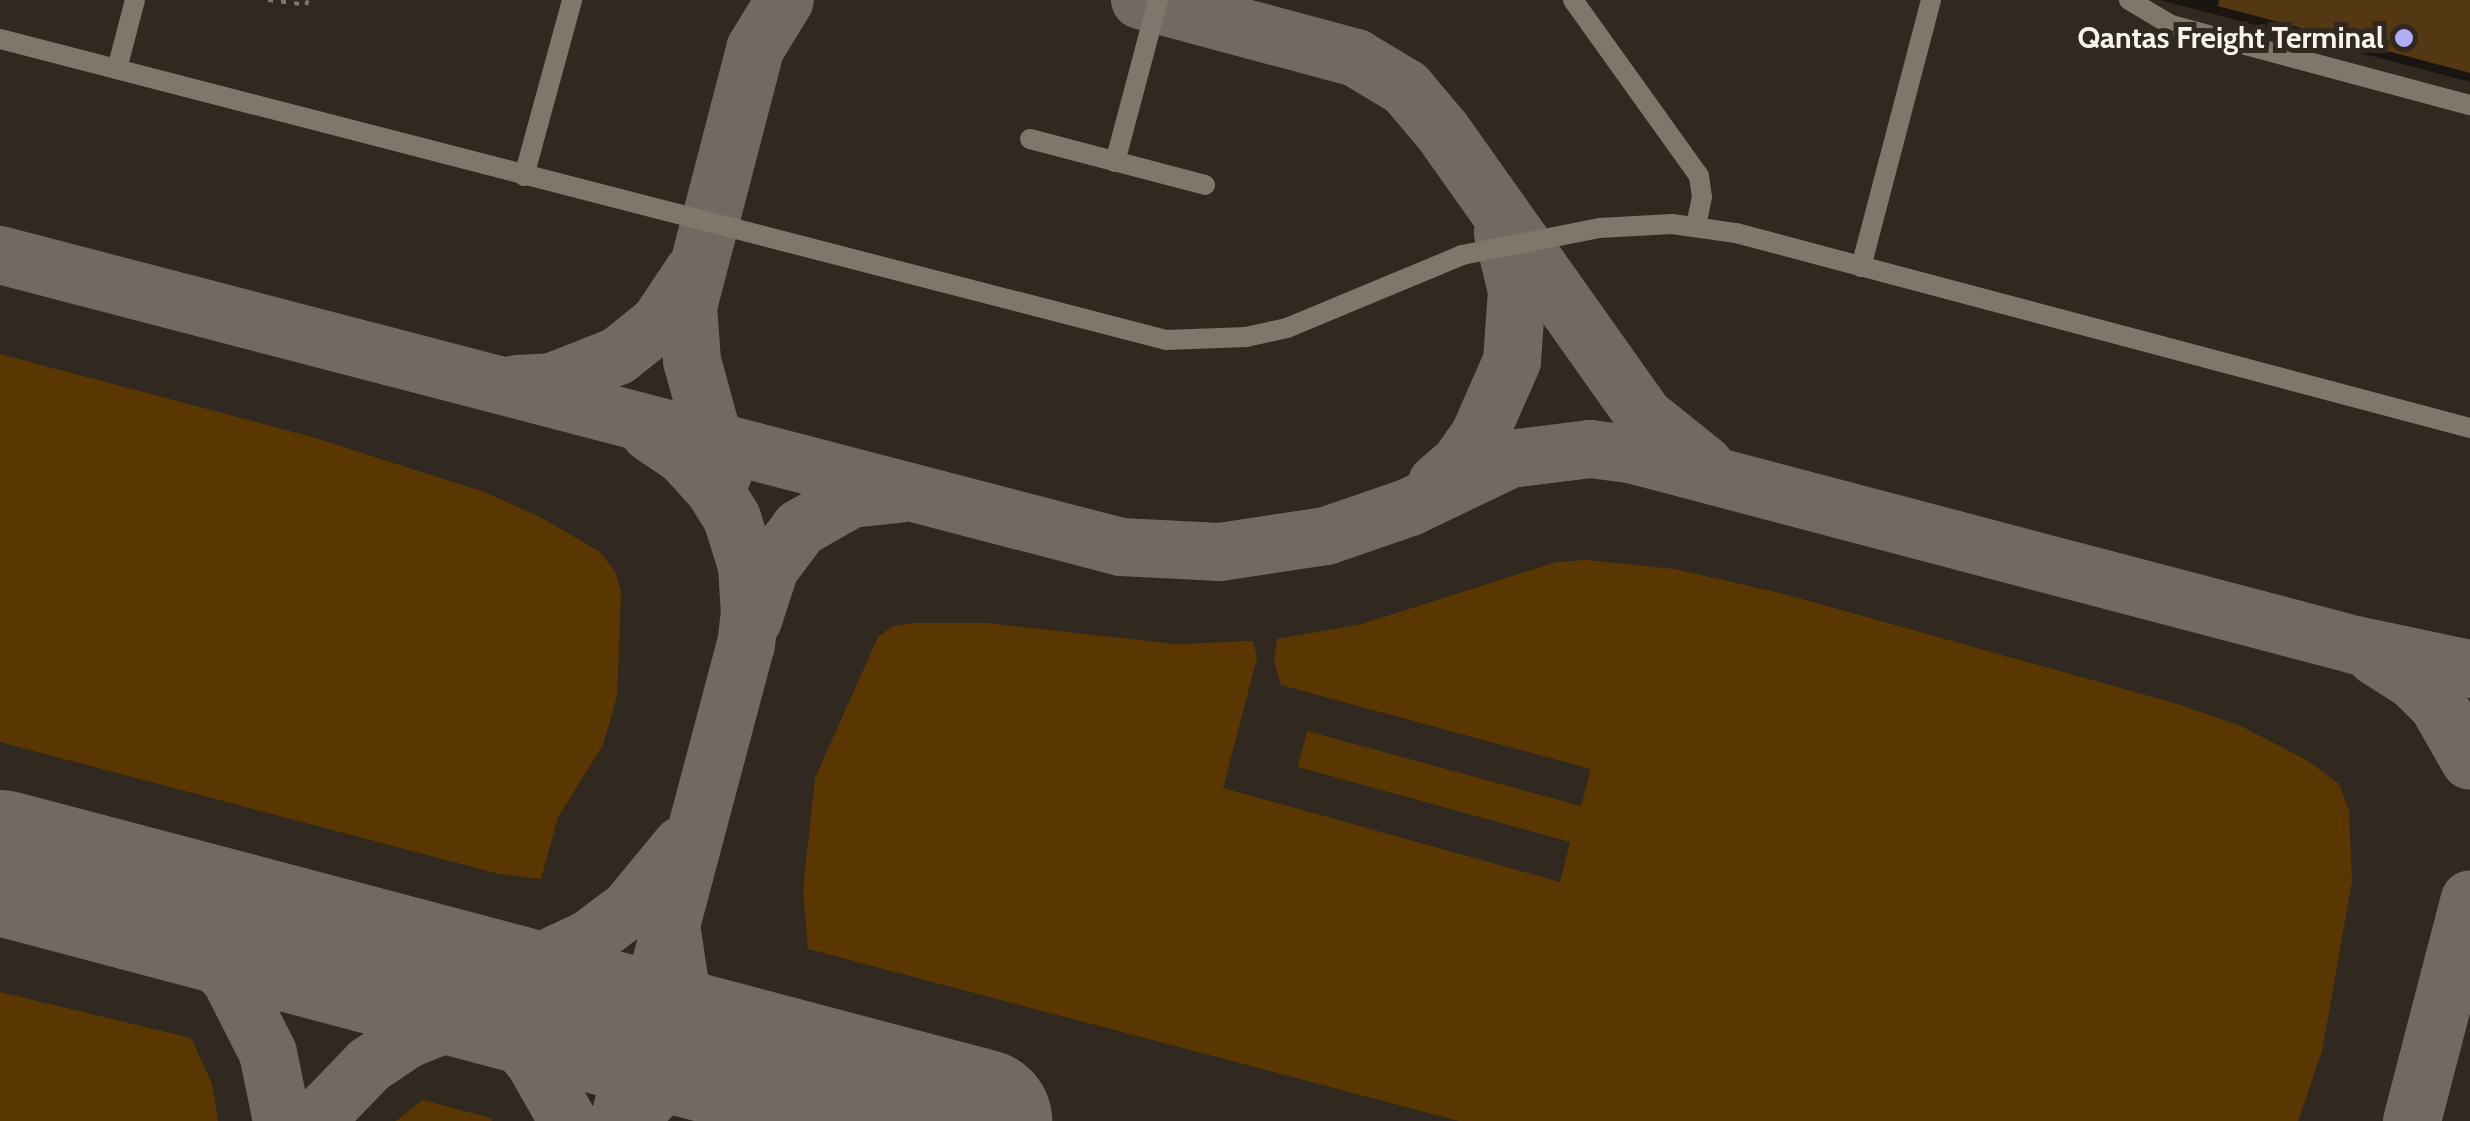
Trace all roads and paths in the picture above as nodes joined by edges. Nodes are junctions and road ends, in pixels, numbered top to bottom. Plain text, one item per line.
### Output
1 (135, 0) edge
2 (268, 0) edge
3 (308, 0) edge
4 (572, 0) edge
5 (1158, 0) edge
6 (1573, 0) edge
7 (1931, 0) edge
8 (2129, 0) edge
9 (0, 39) edge
10 (118, 69) junction
11 (2470, 104) edge
12 (1030, 139) dead end
13 (1115, 162) junction
14 (524, 176) junction
15 (1205, 186) dead end
16 (1696, 226) junction
17 (1862, 267) junction
18 (2470, 428) edge

1 - 10 lane
2 - 3 path
4 - 14 lane
5 - 13 lane
6 - 16 lane
7 - 17 lane
8 - 11 lane
9 - 10 lane
10 - 14 lane
12 - 13 lane
13 - 15 lane
14 - 16 lane
16 - 17 lane
17 - 18 lane

